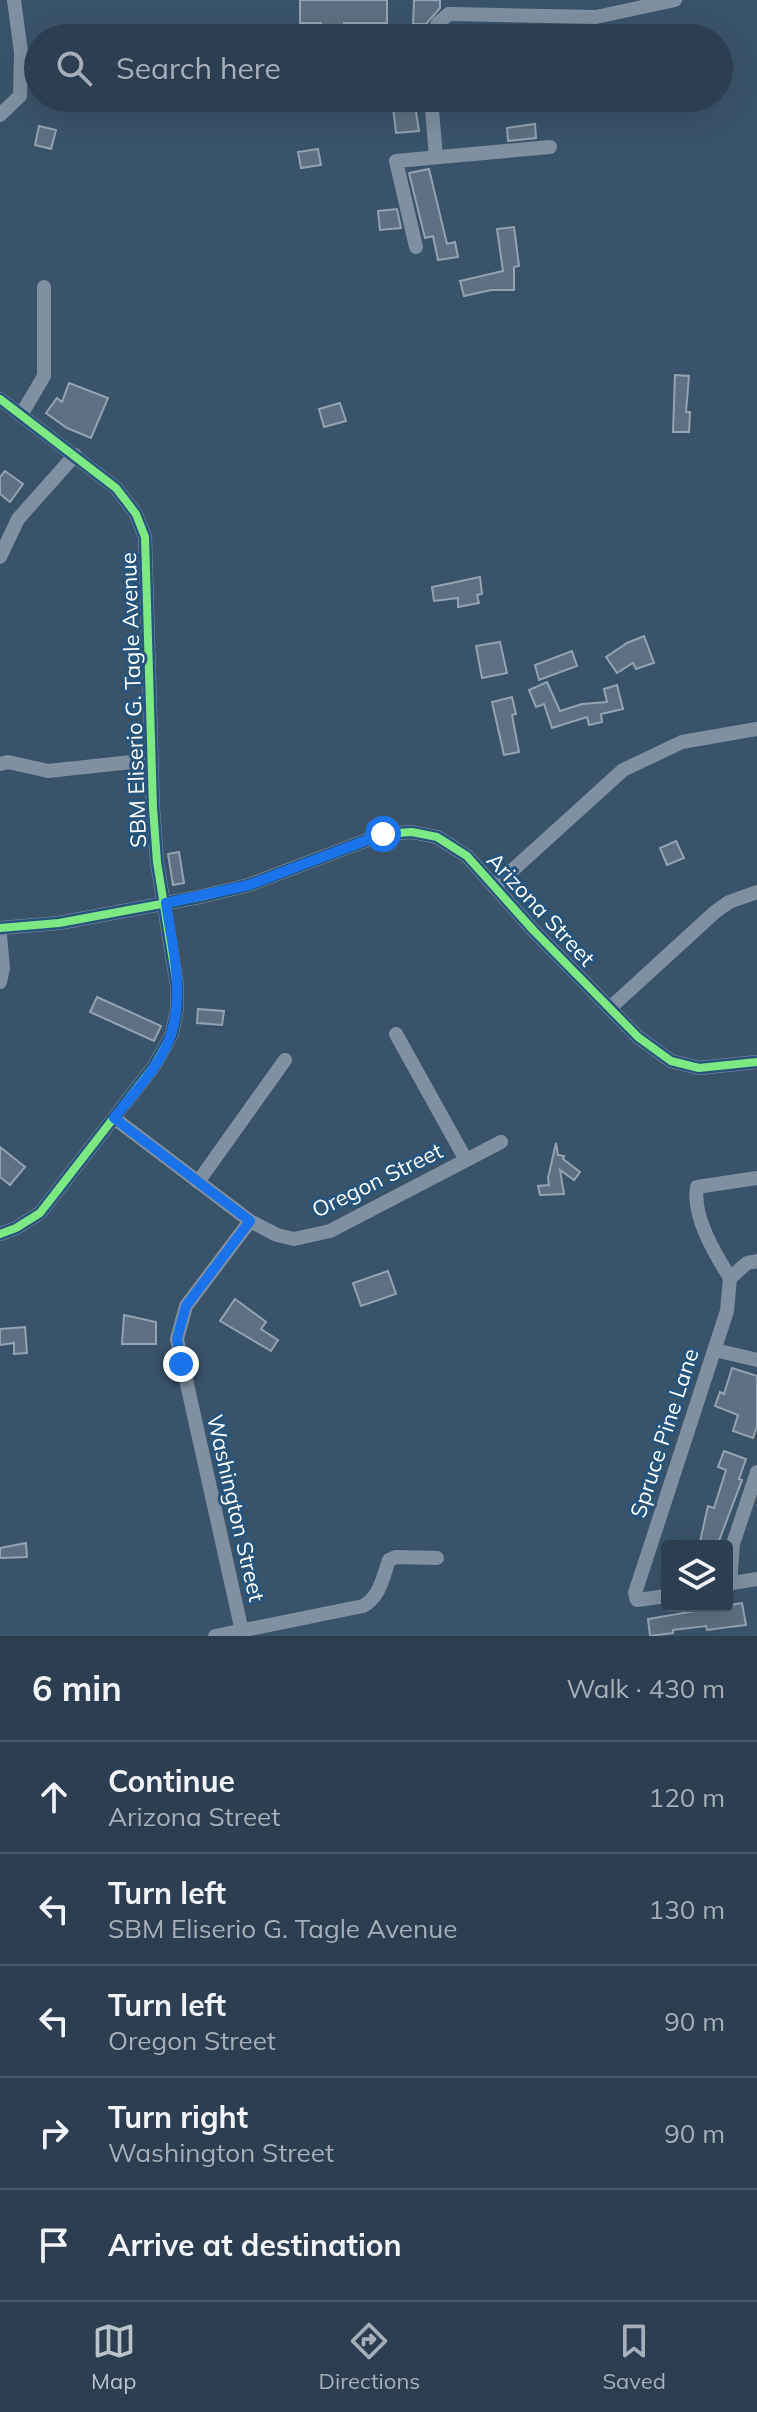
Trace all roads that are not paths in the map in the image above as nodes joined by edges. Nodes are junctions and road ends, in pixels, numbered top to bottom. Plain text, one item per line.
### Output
1 (14, 0) edge
2 (675, 0) edge
3 (449, 7) edge
4 (438, 24) edge
5 (432, 112) edge
6 (0, 115) edge
7 (550, 147) dead end
8 (436, 157) junction
9 (416, 247) dead end
10 (44, 287) dead end
11 (0, 399) edge
12 (21, 415) junction
13 (75, 455) junction
14 (0, 557) edge
15 (757, 729) edge
16 (150, 760) junction
17 (0, 764) edge
18 (494, 887) junction
19 (757, 892) edge
20 (166, 903) junction
21 (0, 928) edge
22 (0, 936) edge
23 (0, 982) edge
24 (610, 1008) junction
25 (396, 1034) dead end
26 (285, 1060) dead end
27 (757, 1062) edge
28 (114, 1118) junction
29 (501, 1142) dead end
30 (466, 1160) junction
31 (757, 1178) edge
32 (198, 1182) junction
33 (250, 1221) junction
34 (0, 1234) edge
35 (757, 1261) edge
36 (730, 1278) junction
37 (715, 1350) junction
38 (757, 1360) edge
39 (757, 1472) edge
40 (733, 1544) edge
41 (437, 1558) dead end
42 (757, 1579) edge
43 (733, 1583) edge
44 (661, 1597) edge
45 (242, 1634) edge
46 (215, 1636) edge

1 - 6 street
2 - 3 street
3 - 4 street
5 - 8 street
7 - 8 street
8 - 9 street
10 - 12 street
11 - 12 street, SBM Eliserio G. Tagle Avenue
12 - 13 street, SBM Eliserio G. Tagle Avenue
13 - 14 street
13 - 16 street, SBM Eliserio G. Tagle Avenue
15 - 18 street
16 - 17 street
16 - 20 street, SBM Eliserio G. Tagle Avenue
18 - 20 street, Arizona Street
18 - 24 street, Arizona Street
19 - 24 street
20 - 21 street, Arizona Street
20 - 28 street, SBM Eliserio G. Tagle Avenue
22 - 23 street
24 - 27 street, Arizona Street
25 - 30 street
26 - 32 street
28 - 32 street, Oregon Street
28 - 34 street, SBM Eliserio G. Tagle Avenue
29 - 30 street, Oregon Street
30 - 33 street, Oregon Street
31 - 36 street
32 - 33 street, Oregon Street
33 - 45 street, Washington Street
35 - 36 street
36 - 37 street, Spruce Pine Lane
37 - 38 street
37 - 44 street, Spruce Pine Lane
39 - 40 street
41 - 45 street
42 - 43 street
45 - 46 street

